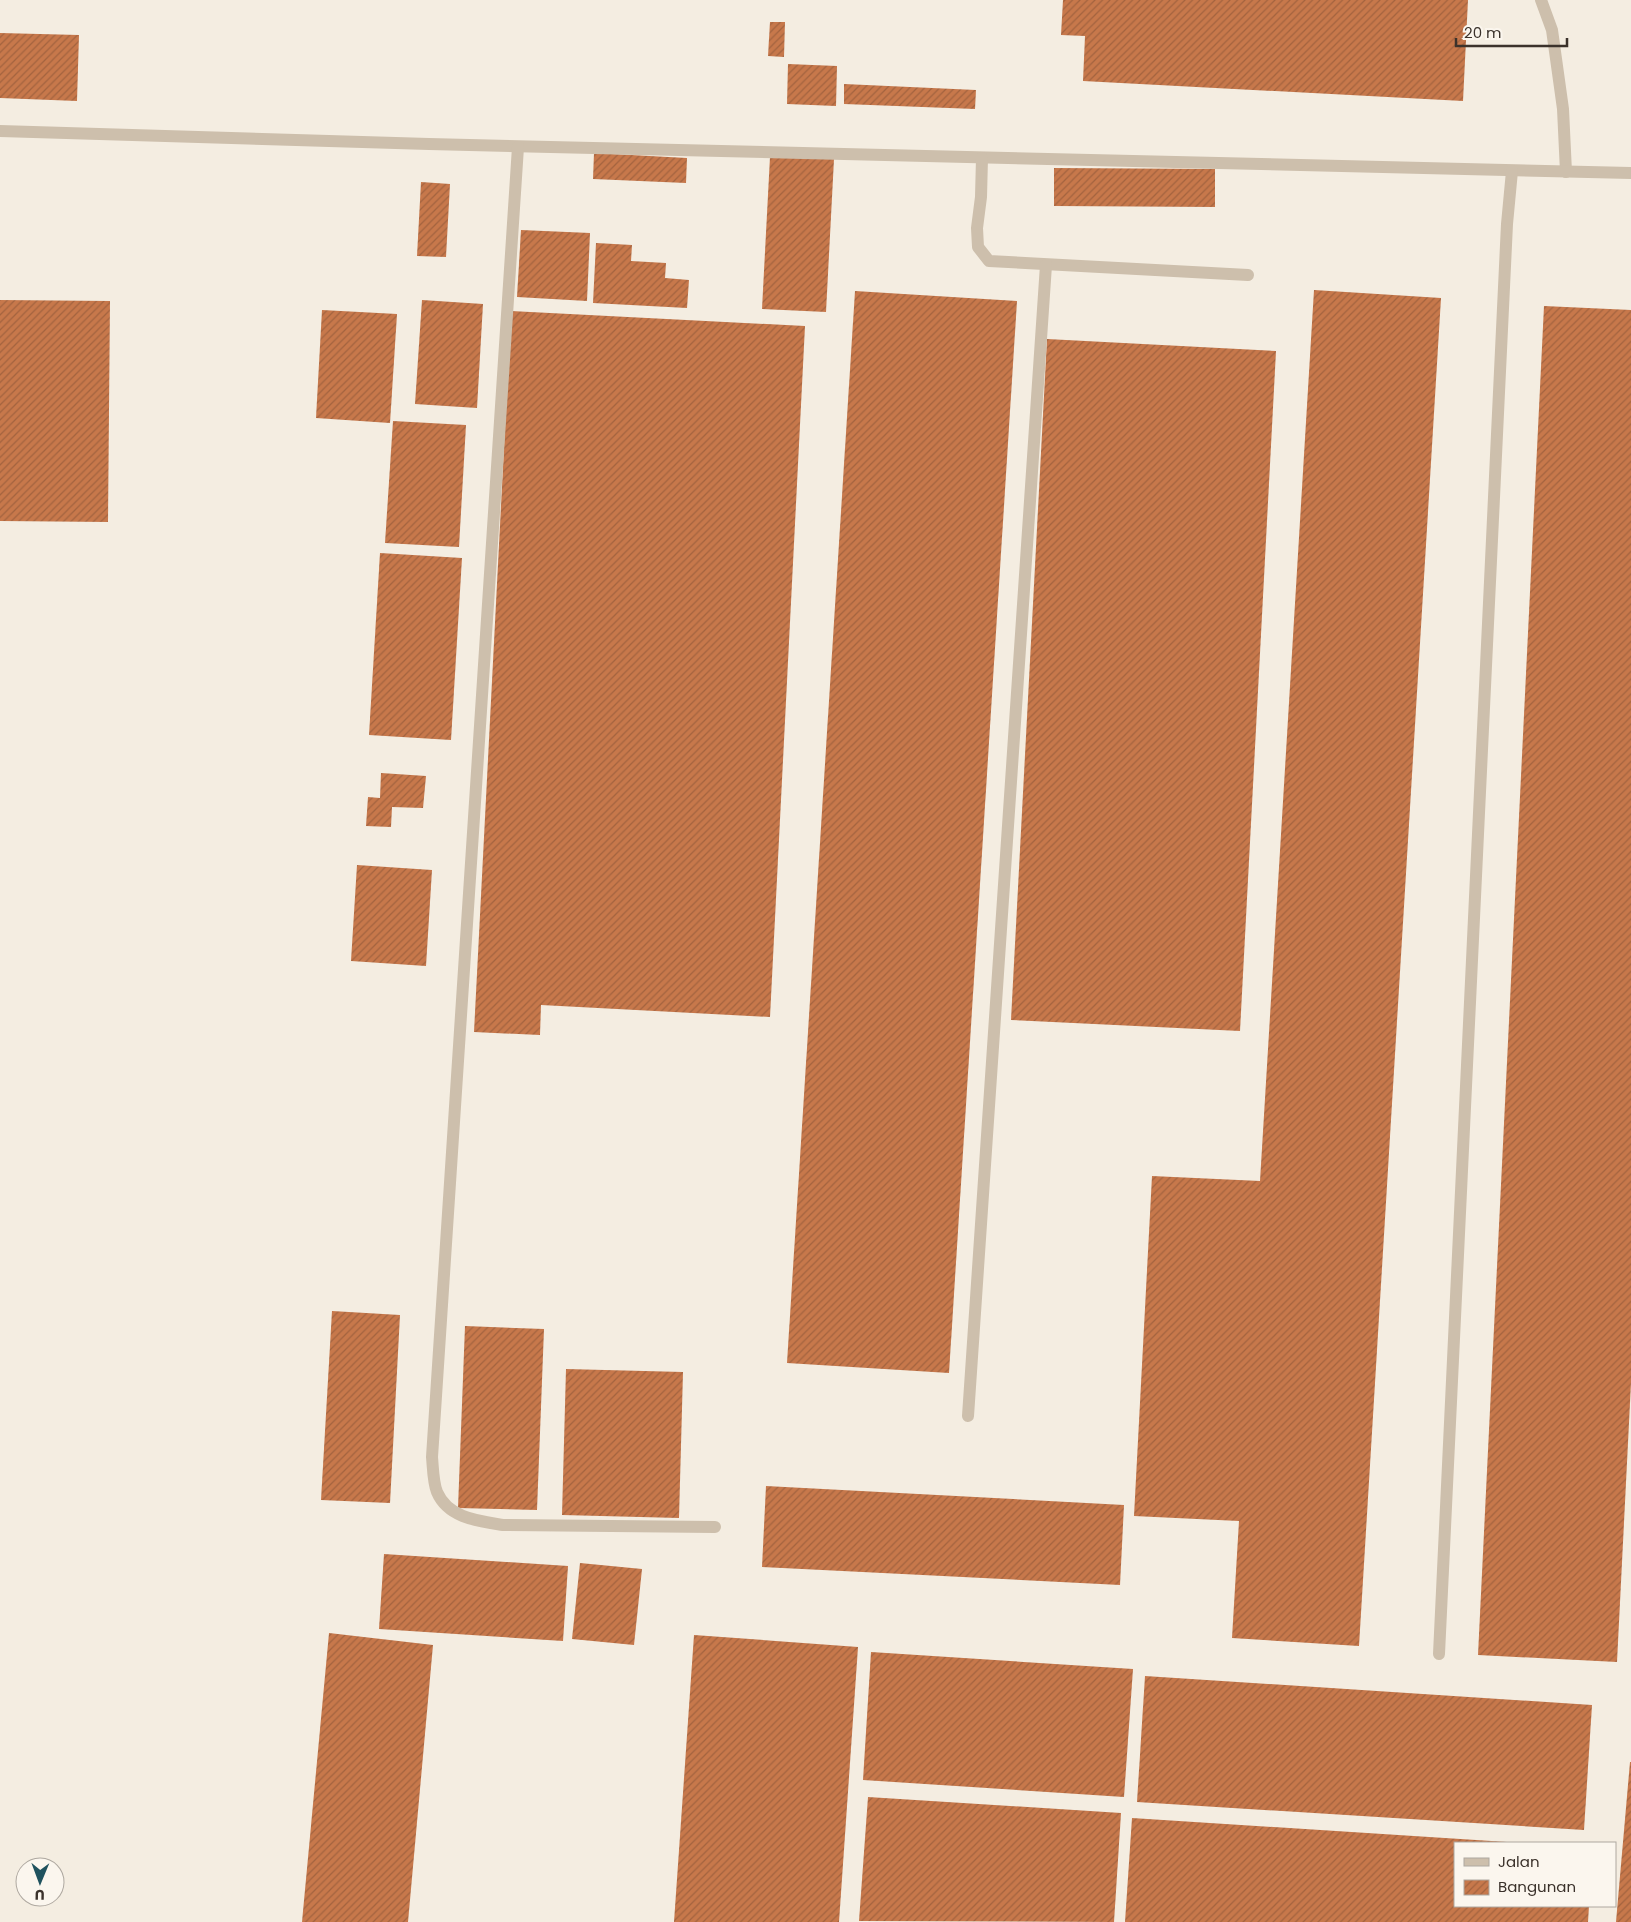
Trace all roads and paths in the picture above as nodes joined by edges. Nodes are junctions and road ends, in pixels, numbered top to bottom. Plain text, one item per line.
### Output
1 (1541, 0) edge
2 (0, 131) edge
3 (518, 147) junction
4 (982, 158) junction
5 (1512, 171) junction
6 (1566, 172) junction
7 (1631, 173) edge
8 (1046, 265) junction
9 (1248, 274) dead end
10 (968, 1416) dead end
11 (715, 1527) dead end
12 (1439, 1654) dead end

1 - 6 street
2 - 3 street
3 - 4 street
3 - 11 street
4 - 5 street
4 - 8 street
5 - 6 street
5 - 12 street
6 - 7 street
8 - 9 street
8 - 10 street

